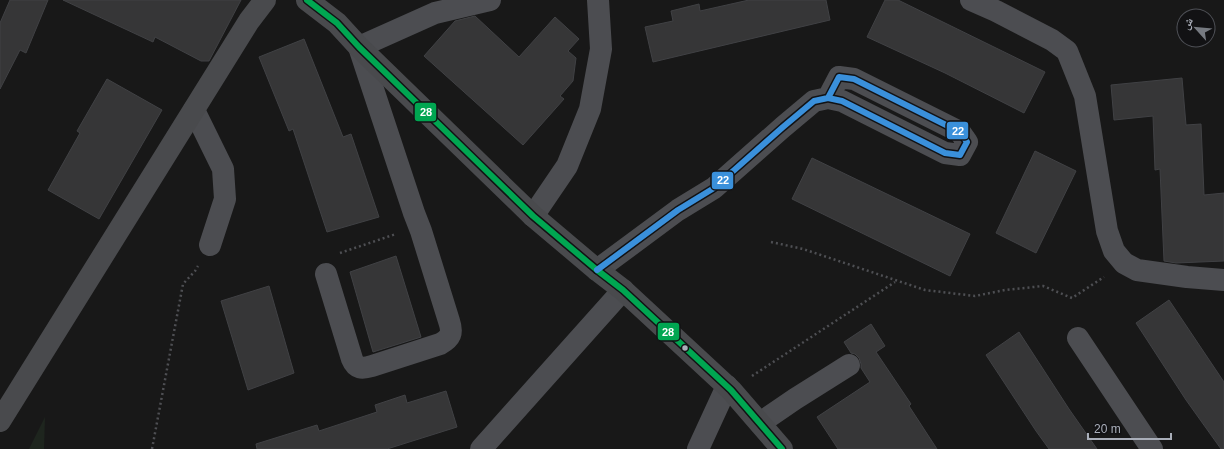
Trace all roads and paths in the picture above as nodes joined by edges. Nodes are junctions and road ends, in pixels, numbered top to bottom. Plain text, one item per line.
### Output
1 (244, 0) edge
2 (265, 0) edge
3 (306, 0) edge
4 (330, 0) edge
5 (490, 0) edge
6 (598, 0) edge
7 (971, 0) edge
8 (249, 21) junction
9 (337, 23) junction
10 (359, 47) junction
11 (828, 98) junction
12 (194, 110) junction
13 (533, 216) junction
14 (416, 220) junction
15 (771, 242) dead end
16 (210, 245) joint
17 (339, 253) dead end
18 (1124, 263) junction
19 (597, 270) junction
20 (326, 274) dead end
21 (1224, 280) edge
22 (896, 282) junction
23 (623, 290) junction
24 (1078, 338) dead end
25 (849, 365) dead end
26 (729, 388) junction
27 (0, 421) edge
28 (760, 424) junction
29 (152, 449) edge
30 (481, 449) edge
31 (698, 449) edge
32 (782, 449) edge
33 (1152, 449) edge

1 - 8 main road
2 - 8 main road
3 - 9 main road
4 - 9 main road
5 - 10 street
6 - 13 street
7 - 18 street
8 - 12 main road
9 - 10 main road
10 - 13 main road
10 - 14 street
11 - 11 street
11 - 19 street
12 - 16 street
12 - 27 main road
13 - 19 main road
14 - 17 path
14 - 20 street
15 - 22 path
16 - 29 path
18 - 21 street
18 - 22 path
19 - 23 main road
22 - 26 path
23 - 26 main road
23 - 30 street
24 - 33 street
25 - 28 street
26 - 28 main road
26 - 31 street
28 - 32 main road

